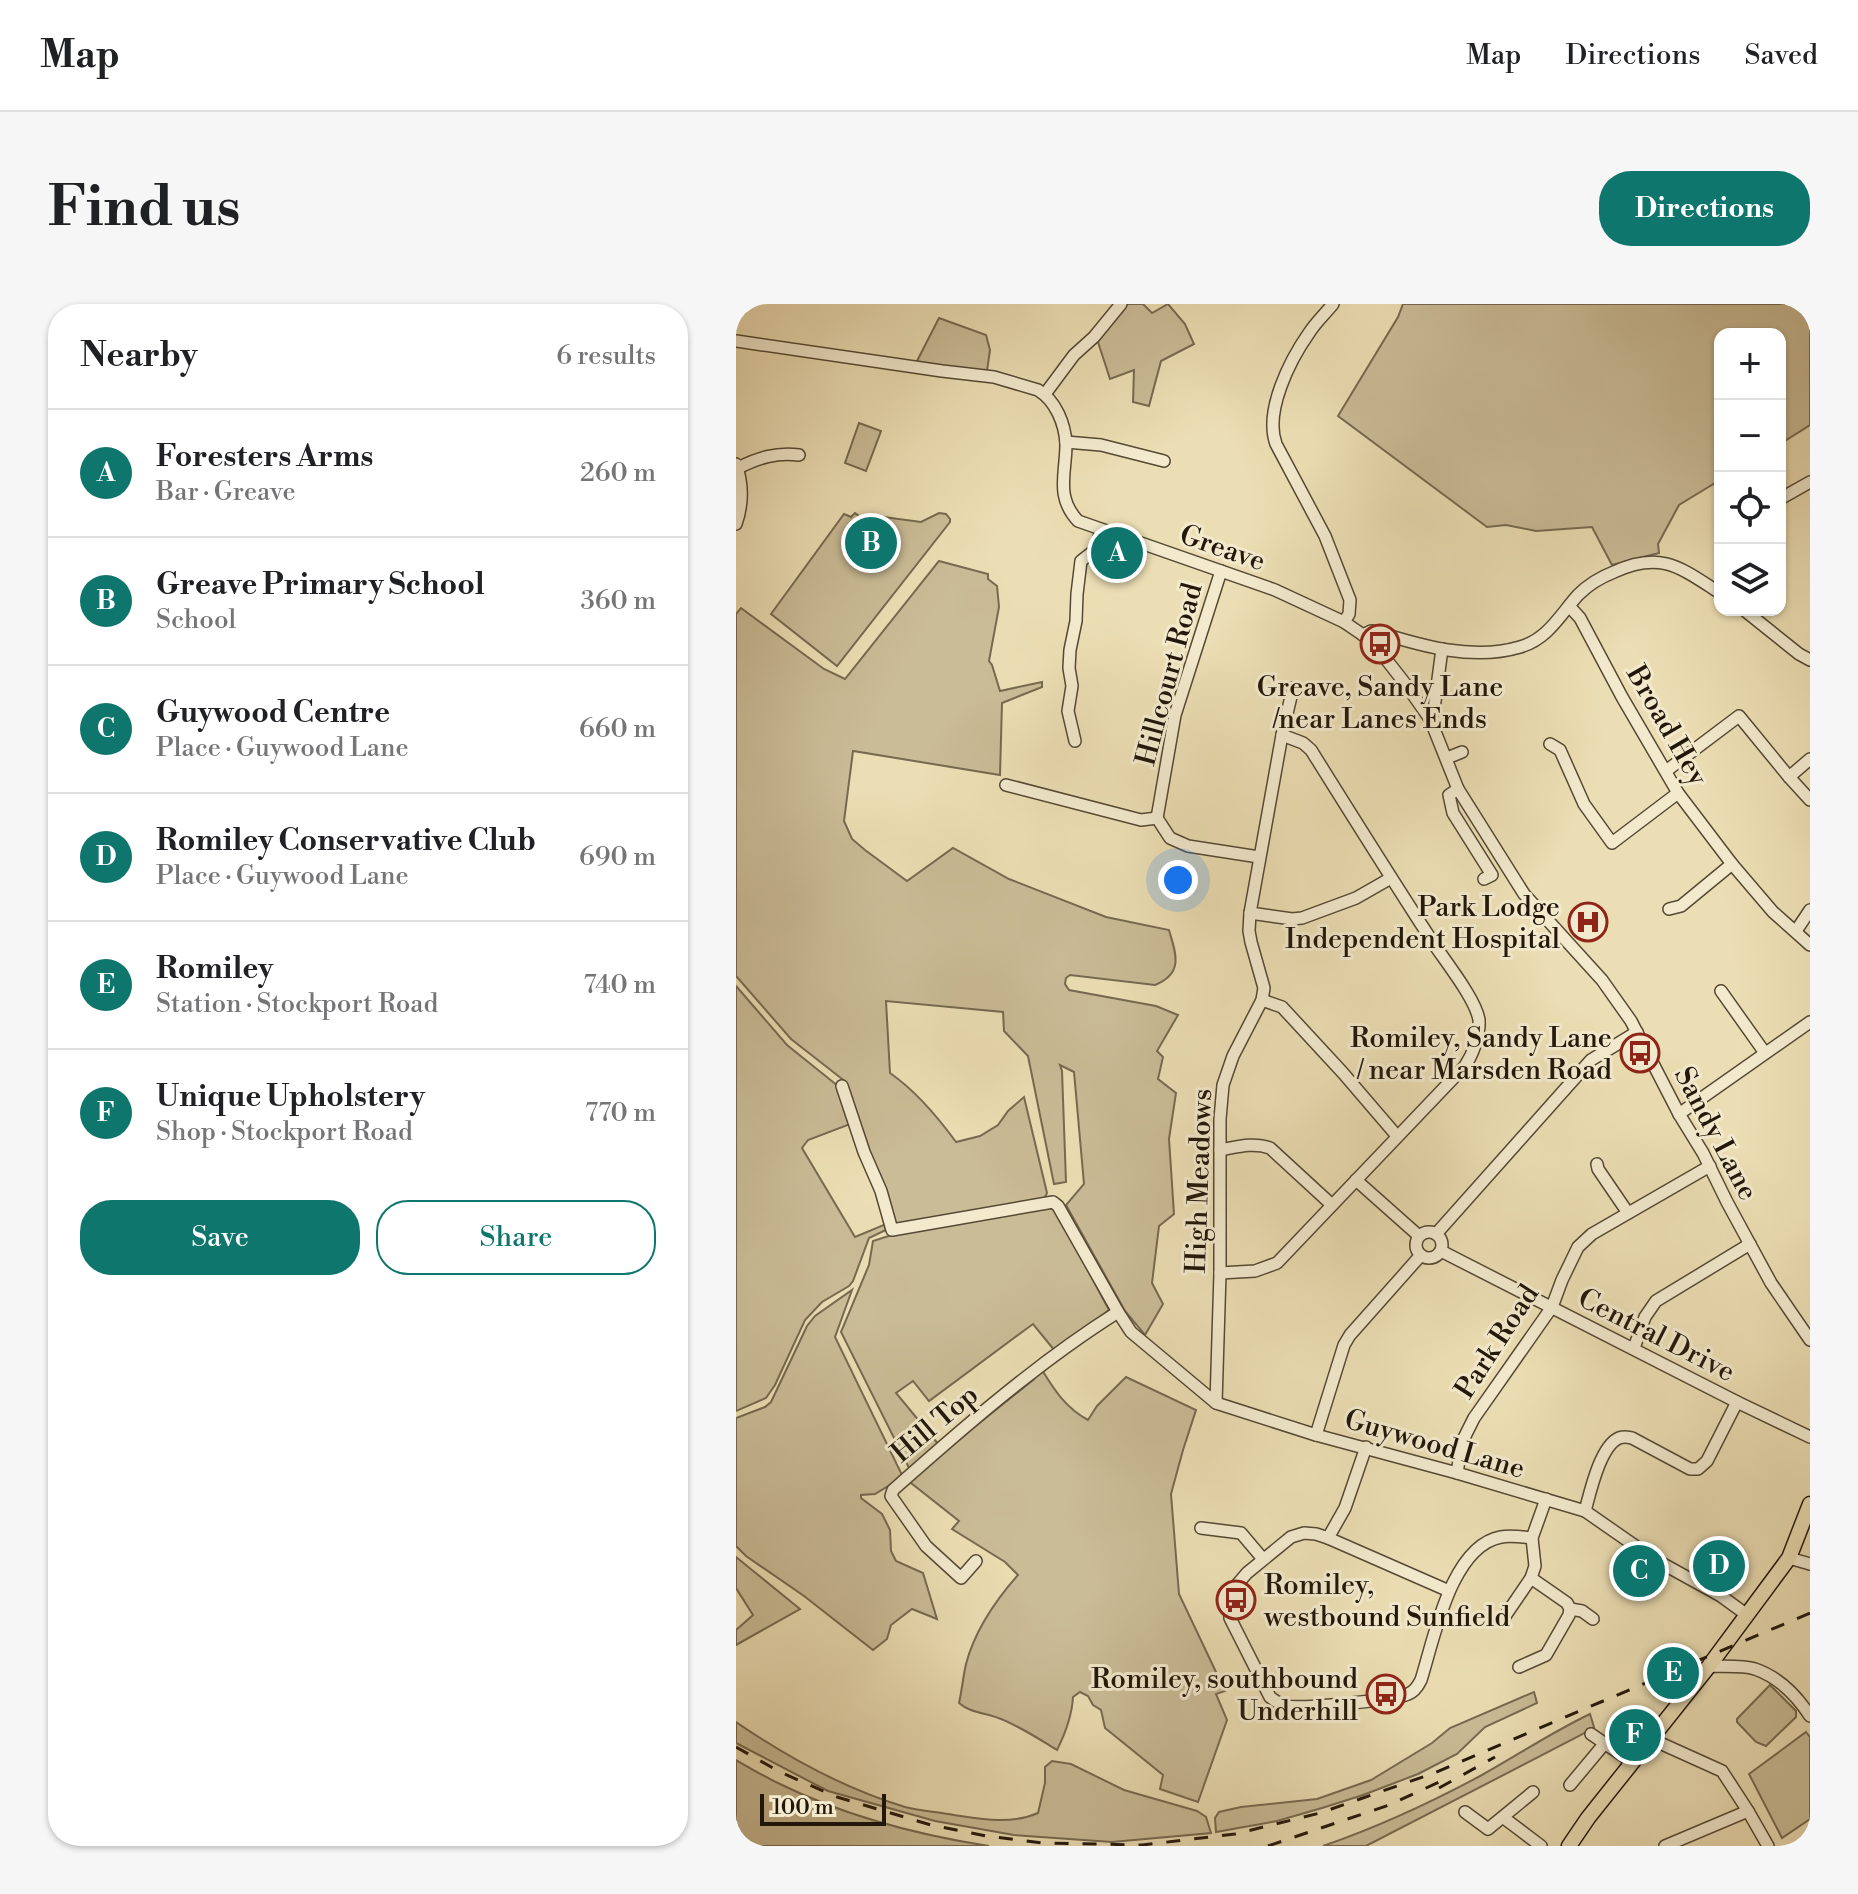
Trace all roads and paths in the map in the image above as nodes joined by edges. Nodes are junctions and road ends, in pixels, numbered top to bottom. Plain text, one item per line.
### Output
1 (1121, 304) edge
2 (1333, 304) edge
3 (736, 341) edge
4 (1045, 394) junction
5 (1066, 442) junction
6 (799, 455) dead end
7 (1164, 461) dead end
8 (737, 466) edge
9 (1810, 482) edge
10 (1786, 496) edge
11 (736, 524) edge
12 (1101, 531) junction
13 (1221, 571) junction
14 (1714, 589) edge
15 (1570, 607) junction
16 (1753, 616) edge
17 (1344, 622) junction
18 (1363, 635) junction
19 (1442, 649) junction
20 (1810, 660) edge
21 (1293, 688) dead end
22 (1432, 714) junction
23 (1282, 735) junction
24 (1075, 741) dead end
25 (1550, 744) dead end
26 (1462, 752) dead end
27 (1447, 758) junction
28 (1810, 759) edge
29 (1666, 771) junction
30 (1789, 777) junction
31 (1006, 785) dead end
32 (1678, 793) junction
33 (1461, 794) junction
34 (1810, 800) edge
35 (1157, 818) junction
36 (1259, 857) junction
37 (1732, 864) junction
38 (1391, 878) junction
39 (1484, 879) dead end
40 (1669, 909) dead end
41 (1810, 910) edge
42 (1250, 913) junction
43 (1796, 931) junction
44 (1810, 945) edge
45 (1721, 991) dead end
46 (1262, 1000) junction
47 (1810, 1022) edge
48 (1637, 1032) junction
49 (1765, 1053) junction
50 (842, 1086) dead end
51 (1679, 1114) junction
52 (1397, 1136) junction
53 (1220, 1150) junction
54 (1597, 1164) dead end
55 (1710, 1166) junction
56 (1356, 1180) junction
57 (1332, 1205) junction
58 (1628, 1213) junction
59 (1436, 1234) junction
60 (1419, 1236) junction
61 (1750, 1244) junction
62 (1441, 1251) junction
63 (1421, 1255) junction
64 (1220, 1273) junction
65 (1552, 1307) junction
66 (1118, 1312) junction
67 (1810, 1340) edge
68 (1634, 1348) junction
69 (1737, 1402) junction
70 (1216, 1403) junction
71 (1316, 1435) junction
72 (1810, 1437) edge
73 (1366, 1447) junction
74 (1457, 1473) junction
75 (1546, 1499) junction
76 (1810, 1504) edge
77 (1585, 1511) junction
78 (1201, 1528) dead end
79 (1328, 1538) junction
80 (1532, 1538) junction
81 (1789, 1558) junction
82 (1263, 1559) junction
83 (976, 1561) dead end
84 (1810, 1564) edge
85 (1531, 1578) junction
86 (1449, 1591) junction
87 (1570, 1609) junction
88 (1747, 1615) junction
89 (1503, 1619) dead end
90 (1593, 1619) dead end
91 (1709, 1666) junction
92 (1519, 1667) dead end
93 (1810, 1716) edge
94 (1591, 1734) dead end
95 (1651, 1739) junction
96 (1605, 1743) junction
97 (1632, 1762) junction
98 (1570, 1785) dead end
99 (1533, 1792) dead end
100 (1748, 1811) junction
101 (1465, 1812) dead end
102 (1504, 1818) junction
103 (1693, 1841) edge
104 (1541, 1846) edge
105 (1569, 1846) edge
106 (1665, 1846) edge
107 (1768, 1846) edge

1 - 4 street
2 - 17 street
3 - 4 street
4 - 5 street, Greave
5 - 7 street
5 - 12 street, Greave
6 - 8 street
8 - 11 street
9 - 10 street
12 - 13 street, Greave
12 - 24 street
13 - 17 street, Greave
13 - 35 street, Hillcourt Road
14 - 15 street
15 - 19 street
15 - 29 street, Broad Hey
16 - 20 street
17 - 18 street, Sandy Lane
18 - 19 street
18 - 22 street, Sandy Lane
19 - 22 street
21 - 23 street
22 - 27 street, Sandy Lane
23 - 36 street
23 - 38 street
25 - 32 street
26 - 27 street
27 - 33 street, Sandy Lane
28 - 30 street
29 - 30 street
29 - 32 street, Broad Hey
30 - 34 street
31 - 35 street
32 - 37 street, Broad Hey
33 - 39 street
33 - 48 street, Sandy Lane
35 - 36 street
36 - 42 street
37 - 40 street
37 - 43 street, Broad Hey
38 - 42 street
38 - 52 street
41 - 43 street
42 - 46 street
43 - 44 street, Broad Hey
45 - 49 street
46 - 52 street
46 - 53 street, High Meadows
47 - 49 street
48 - 51 street, Sandy Lane
48 - 59 street
49 - 51 street
50 - 66 street, Guywood Lane
51 - 55 street, Sandy Lane
52 - 56 street
53 - 57 street
53 - 64 street, High Meadows
54 - 58 street
55 - 58 street, Park Road
55 - 61 street, Sandy Lane
56 - 57 street
56 - 60 street
57 - 64 street
58 - 65 street, Park Road
59 - 60 street
59 - 62 street
60 - 63 street
61 - 67 street, Sandy Lane
61 - 68 street
62 - 63 street
62 - 65 street, Central Drive
63 - 71 street
64 - 70 street, High Meadows
65 - 68 street, Central Drive
65 - 74 street, Park Road
66 - 70 street, Guywood Lane
66 - 83 street, Hill Top
68 - 69 street, Central Drive
69 - 72 street, Central Drive
69 - 77 street
70 - 71 street, Guywood Lane
71 - 73 street, Guywood Lane
73 - 74 street, Guywood Lane
73 - 79 street
74 - 75 street, Guywood Lane
75 - 77 street, Guywood Lane
75 - 80 street
76 - 81 main road
77 - 88 street, Guywood Lane
78 - 82 street
79 - 82 street
79 - 86 street
80 - 85 street
80 - 86 street
81 - 84 street
81 - 88 main road
82 - 86 street
85 - 87 street
85 - 89 street
87 - 90 street
87 - 92 street
88 - 91 main road
91 - 93 street
91 - 95 main road
94 - 96 street
95 - 97 main road
95 - 100 street
96 - 97 street
96 - 98 street
97 - 105 main road
99 - 102 street
100 - 103 street
100 - 107 street
101 - 102 street
102 - 104 street
103 - 106 street

